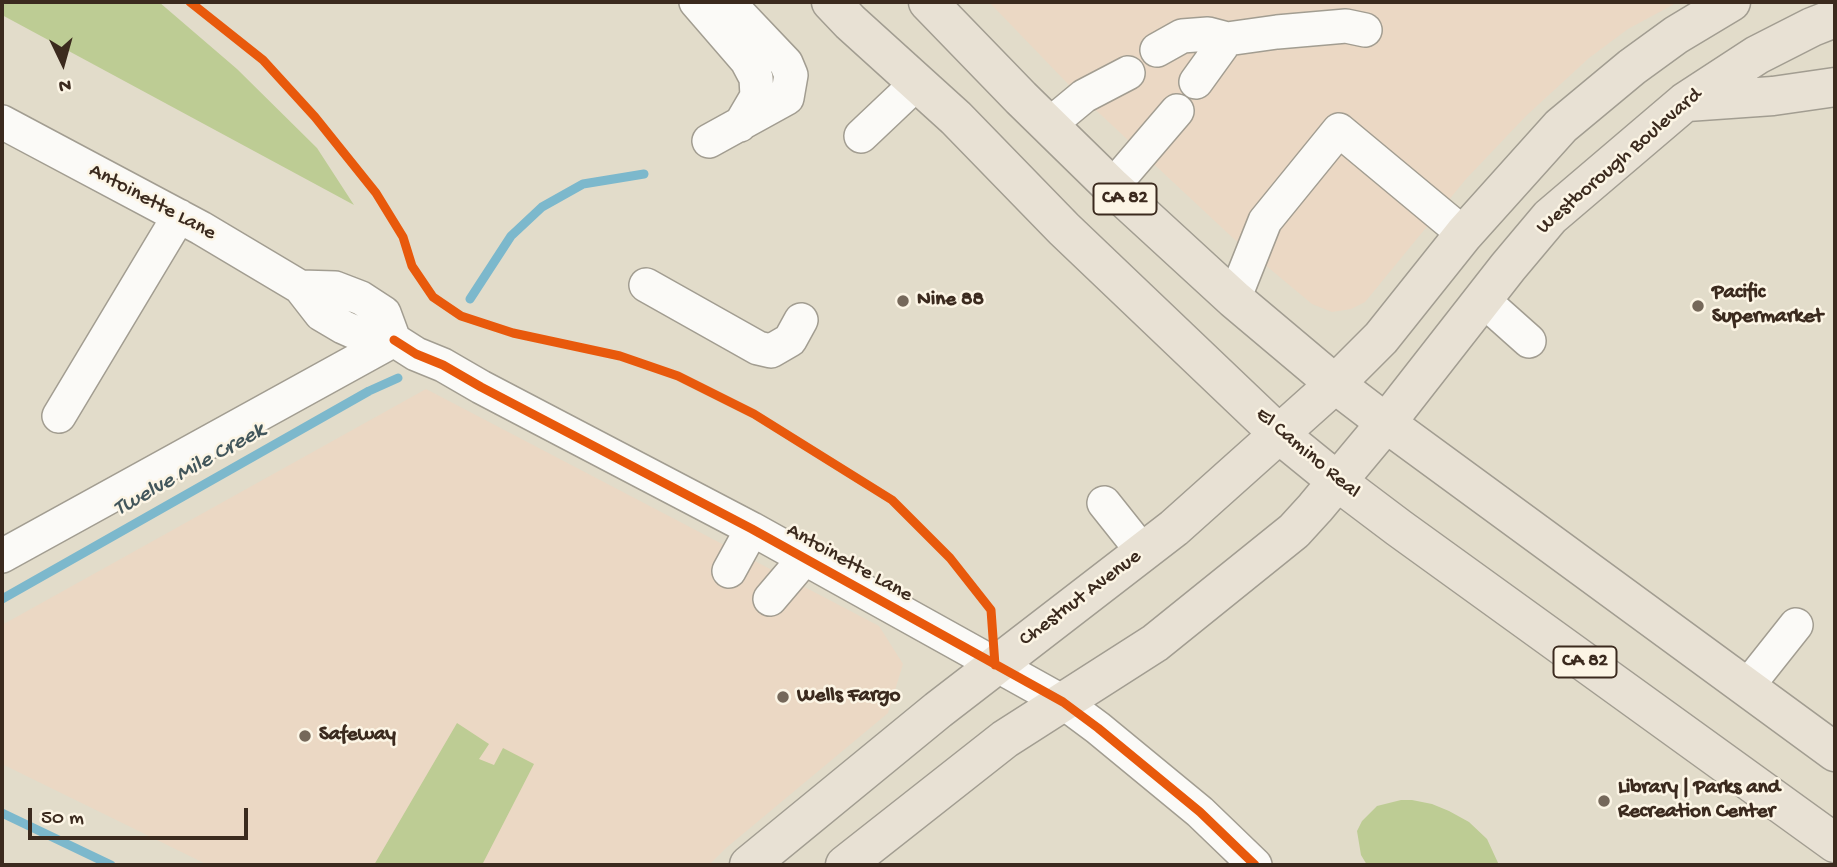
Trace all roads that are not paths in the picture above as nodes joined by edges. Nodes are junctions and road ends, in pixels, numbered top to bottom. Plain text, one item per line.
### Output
1 (696, 2) edge
2 (728, 2) edge
3 (831, 2) edge
4 (928, 2) edge
5 (1731, 2) edge
6 (1835, 18) edge
7 (1365, 30) dead end
8 (1227, 39) junction
9 (1157, 50) dead end
10 (1128, 73) dead end
11 (1196, 82) dead end
12 (916, 83) junction
13 (1835, 87) edge
14 (1685, 102) junction
15 (1177, 111) dead end
16 (740, 124) junction
17 (1049, 125) junction
18 (5, 133) edge
19 (861, 135) dead end
20 (709, 141) dead end
21 (1112, 187) junction
22 (179, 216) junction
23 (1464, 234) junction
24 (646, 285) dead end
25 (1234, 299) junction
26 (1483, 299) junction
27 (801, 320) dead end
28 (394, 340) junction
29 (1529, 341) dead end
30 (1335, 384) junction
31 (59, 416) dead end
32 (1386, 423) junction
33 (1279, 434) junction
34 (1338, 482) junction
35 (1104, 503) dead end
36 (752, 529) junction
37 (1143, 552) junction
38 (2, 556) edge
39 (804, 559) junction
40 (729, 571) dead end
41 (770, 599) dead end
42 (1796, 625) dead end
43 (995, 665) junction
44 (1746, 688) junction
45 (1063, 702) junction
46 (1835, 752) edge
47 (1835, 843) edge
48 (749, 865) edge
49 (845, 865) edge
50 (1255, 865) edge

1 - 16 street
2 - 16 street
3 - 12 main road, El Camino Real / CA 82
4 - 17 main road, CA 82
5 - 23 main road
6 - 14 main road, Westborough Boulevard
7 - 8 street
8 - 9 street
8 - 11 street
10 - 17 street
12 - 19 street
12 - 33 main road, El Camino Real / CA 82
13 - 14 main road
14 - 26 main road, Westborough Boulevard
15 - 21 street
16 - 20 street
17 - 21 main road, CA 82
18 - 22 street, Antoinette Lane
21 - 25 main road, CA 82
22 - 28 street, Antoinette Lane
22 - 31 street
23 - 25 street
23 - 30 main road
24 - 27 street
25 - 30 main road, CA 82
26 - 29 street
26 - 32 main road, Westborough Boulevard
28 - 36 street, Antoinette Lane
28 - 38 street
30 - 32 main road, CA 82
30 - 33 main road
32 - 34 main road, Westborough Boulevard
32 - 44 main road, CA 82
33 - 34 main road, El Camino Real / CA 82
33 - 37 main road, Chestnut Avenue
34 - 45 main road
34 - 47 main road, El Camino Real / CA 82
35 - 37 street
36 - 39 street, Antoinette Lane
36 - 40 street
37 - 43 main road, Chestnut Avenue
39 - 41 street
39 - 43 street, Antoinette Lane
42 - 44 street
43 - 45 street, Antoinette Lane
43 - 48 main road, Chestnut Avenue
44 - 46 main road, CA 82
45 - 49 main road
45 - 50 street, Antoinette Lane

